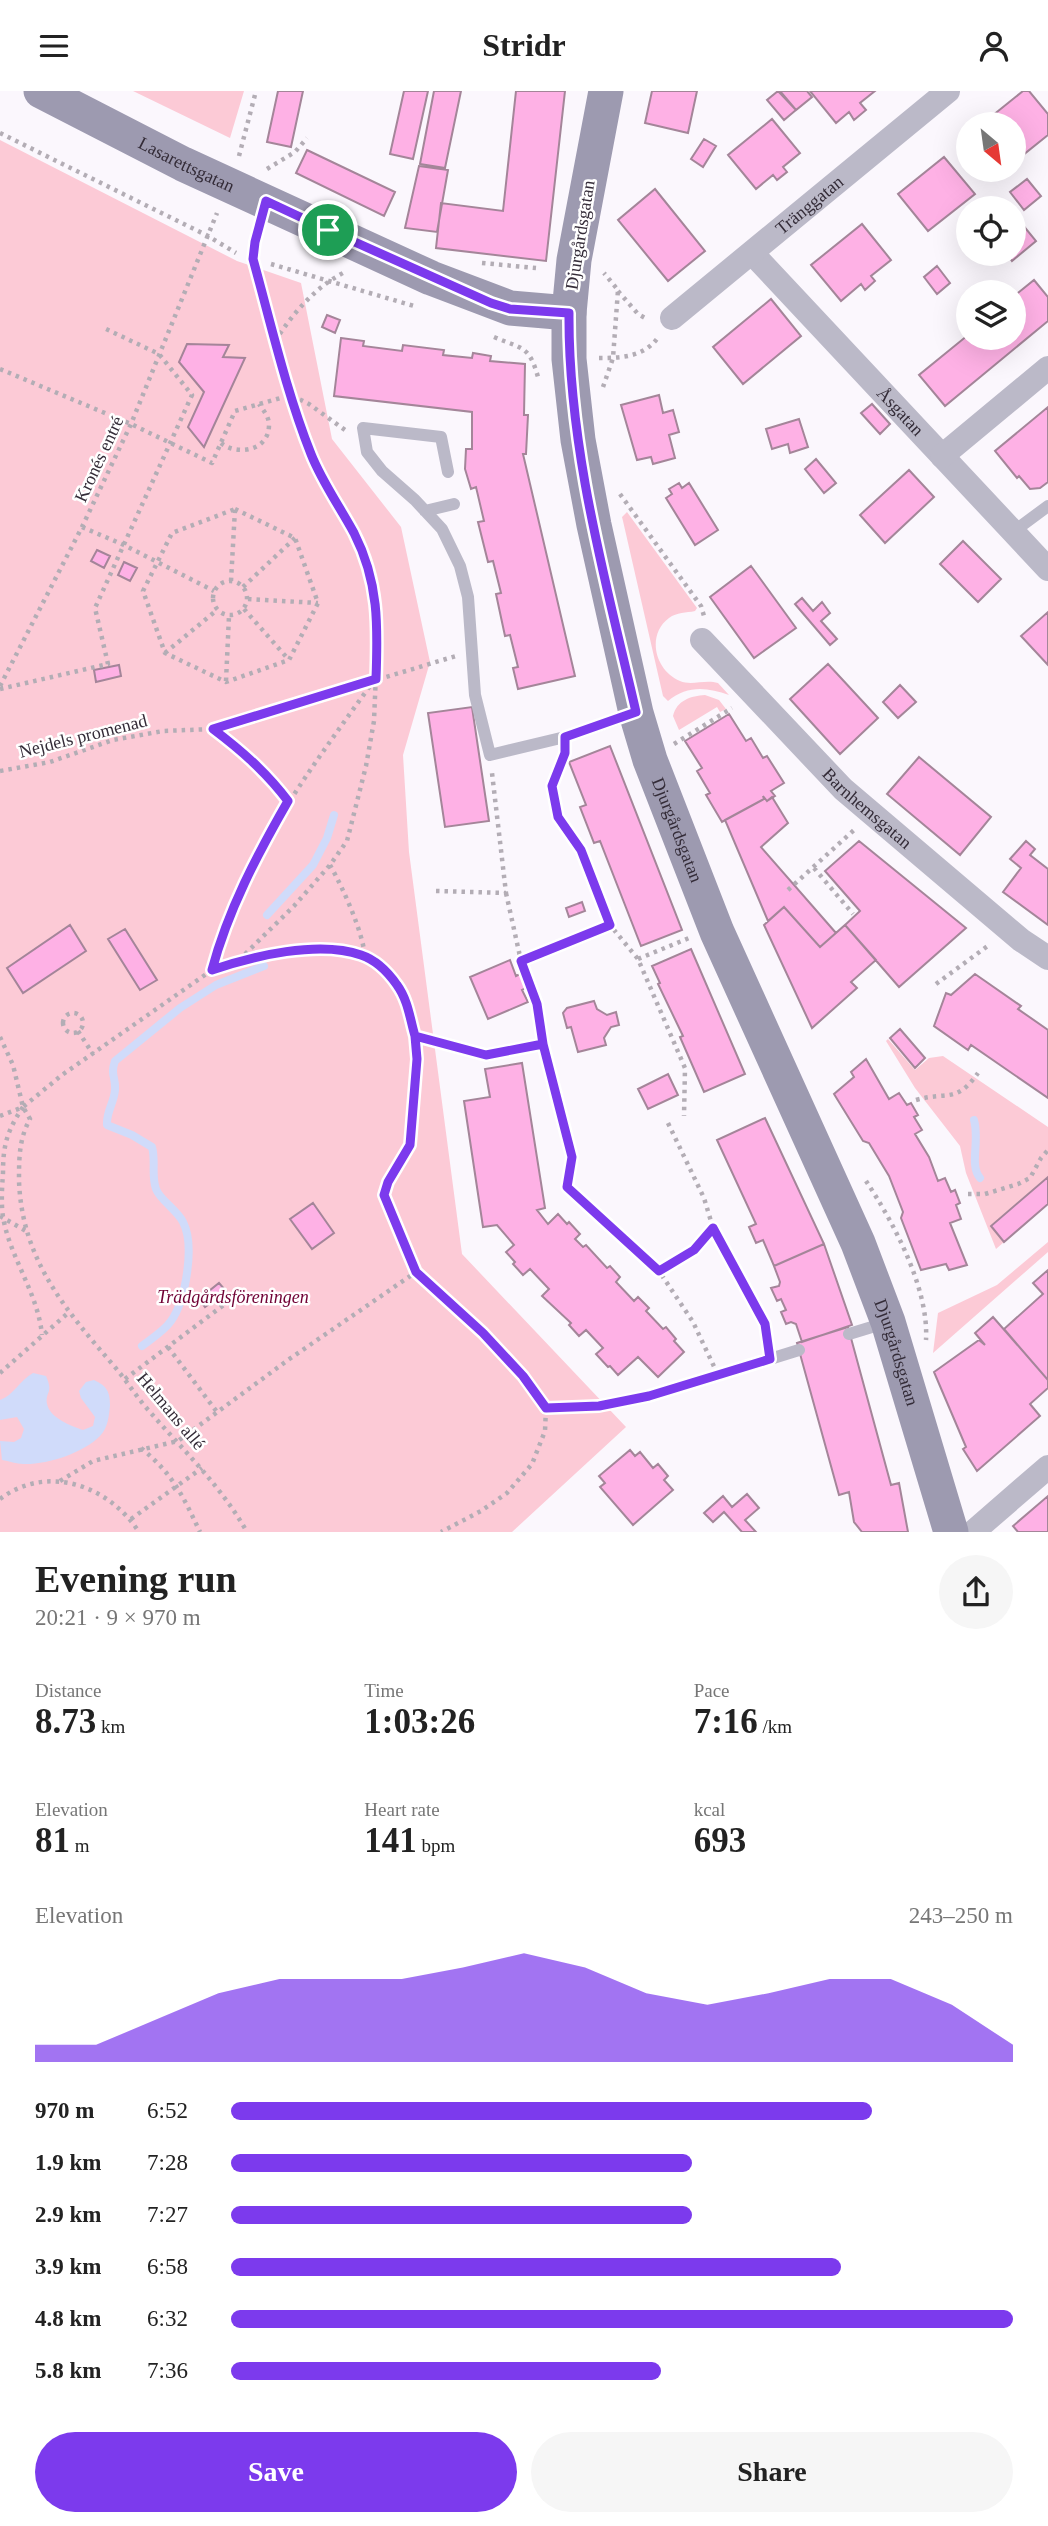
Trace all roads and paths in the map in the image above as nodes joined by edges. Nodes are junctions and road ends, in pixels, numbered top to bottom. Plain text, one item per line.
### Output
1 (41, 91) edge
2 (606, 91) edge
3 (948, 91) edge
4 (0, 133) edge
5 (307, 138) dead end
6 (265, 187) junction
7 (208, 236) junction
8 (752, 253) junction
9 (253, 259) junction
10 (597, 264) dead end
11 (348, 271) dead end
12 (328, 280) junction
13 (377, 285) dead end
14 (618, 290) junction
15 (371, 295) junction
16 (424, 308) dead end
17 (569, 313) junction
18 (671, 318) junction
19 (106, 329) dead end
20 (485, 334) dead end
21 (275, 341) junction
22 (159, 354) junction
23 (613, 358) junction
24 (534, 361) dead end
25 (1048, 367) edge
26 (0, 369) edge
27 (291, 395) junction
28 (600, 396) dead end
29 (259, 404) junction
30 (131, 424) junction
31 (221, 443) junction
32 (171, 444) junction
33 (367, 452) junction
34 (942, 456) junction
35 (448, 472) dead end
36 (615, 487) dead end
37 (454, 505) dead end
38 (234, 509) junction
39 (1047, 509) edge
40 (425, 511) junction
41 (82, 527) junction
42 (1013, 532) junction
43 (295, 538) junction
44 (124, 545) junction
45 (158, 562) junction
46 (1048, 569) edge
47 (231, 581) junction
48 (243, 587) junction
49 (214, 591) junction
50 (248, 599) junction
51 (318, 603) junction
52 (244, 609) junction
53 (217, 610) junction
54 (229, 616) junction
55 (702, 640) joint
56 (472, 652) junction
57 (165, 653) junction
58 (289, 660) junction
59 (376, 679) junction
60 (226, 682) junction
61 (0, 687) edge
62 (728, 711) dead end
63 (636, 712) junction
64 (213, 729) junction
65 (670, 735) dead end
66 (565, 737) junction
67 (673, 744) junction
68 (676, 752) dead end
69 (490, 755) junction
70 (0, 771) edge
71 (288, 801) junction
72 (856, 828) dead end
73 (330, 865) junction
74 (814, 867) junction
75 (788, 890) dead end
76 (436, 891) dead end
77 (506, 893) junction
78 (853, 914) dead end
79 (610, 925) junction
80 (695, 935) dead end
81 (977, 954) dead end
82 (365, 957) junction
83 (1048, 958) edge
84 (638, 959) junction
85 (238, 961) junction
86 (521, 961) junction
87 (212, 970) junction
88 (936, 984) dead end
89 (78, 1031) junction
90 (415, 1036) junction
91 (0, 1037) edge
92 (543, 1044) junction
93 (93, 1054) junction
94 (978, 1073) dead end
95 (916, 1100) dead end
96 (23, 1107) junction
97 (0, 1116) edge
98 (684, 1116) dead end
99 (668, 1123) dead end
100 (1048, 1150) edge
101 (864, 1178) dead end
102 (968, 1194) dead end
103 (2, 1217) edge
104 (713, 1228) junction
105 (27, 1232) junction
106 (659, 1271) junction
107 (416, 1272) junction
108 (241, 1292) dead end
109 (68, 1313) junction
110 (888, 1322) junction
111 (849, 1334) dead end
112 (42, 1335) junction
113 (926, 1343) dead end
114 (168, 1347) junction
115 (799, 1350) dead end
116 (770, 1359) junction
117 (0, 1373) edge
118 (718, 1375) junction
119 (125, 1379) junction
120 (546, 1408) junction
121 (218, 1412) junction
122 (178, 1441) junction
123 (141, 1448) junction
124 (1048, 1467) edge
125 (202, 1468) junction
126 (61, 1481) junction
127 (178, 1486) junction
128 (0, 1499) edge
129 (131, 1519) junction
130 (139, 1532) edge
131 (200, 1532) edge
132 (247, 1532) edge
133 (441, 1532) edge
134 (951, 1532) edge
135 (973, 1532) edge

1 - 6 main road, Lasarettsgatan
2 - 17 main road, Djurgårdsgatan
3 - 8 street, Tränggatan
4 - 7 path
5 - 6 path
6 - 9 lane
6 - 17 main road, Lasarettsgatan
7 - 9 path
7 - 22 path, Kronés entré
8 - 18 street, Tränggatan
8 - 34 street, Åsgatan
9 - 12 path
9 - 21 path
10 - 14 path
11 - 12 path
12 - 15 path
12 - 21 path
13 - 15 path
14 - 18 path
14 - 23 path
15 - 16 path
17 - 63 main road, Djurgårdsgatan
18 - 23 path
19 - 22 path
20 - 24 path
21 - 27 path
22 - 30 path, Kronés entré
22 - 32 path
23 - 28 path
25 - 34 street
26 - 30 path
27 - 29 path
27 - 33 path
27 - 59 path
29 - 31 path
29 - 31 path
30 - 32 path
30 - 41 path, Kronés entré
31 - 32 path
32 - 44 path
33 - 35 lane
33 - 40 lane
34 - 42 street, Åsgatan
36 - 55 path
37 - 40 lane
38 - 43 path
38 - 45 path
38 - 47 path
39 - 42 lane
40 - 56 lane
41 - 44 path
41 - 61 path, Kronés entré
42 - 46 street, Åsgatan
43 - 48 path
43 - 51 path
44 - 45 path
44 - 61 path
45 - 49 path
45 - 57 path
47 - 48 path
47 - 49 path
48 - 50 path
49 - 53 path
50 - 51 path
50 - 52 path
51 - 58 path
52 - 54 path
52 - 58 path
53 - 54 path
53 - 57 path
54 - 60 path
55 - 83 street, Barnhemsgatan
56 - 59 path, Nejdels promenad
56 - 69 lane
57 - 60 path
58 - 60 path
59 - 64 path, Nejdels promenad
59 - 71 path
59 - 73 path
62 - 67 path
63 - 66 lane
63 - 110 main road, Djurgårdsgatan
64 - 70 path, Nejdels promenad
64 - 71 path
65 - 67 path
66 - 69 lane
66 - 79 path
67 - 68 path
69 - 77 path
71 - 87 path
72 - 74 path
73 - 82 path
73 - 85 path
74 - 75 path
74 - 78 path
76 - 77 path
77 - 86 path
79 - 84 path
79 - 86 path
80 - 84 path
81 - 88 path
82 - 85 path
82 - 90 path
84 - 98 path
85 - 87 path
86 - 92 path
87 - 93 path
89 - 89 path
89 - 93 path
90 - 92 path
90 - 107 path
91 - 96 path
92 - 106 path
93 - 96 path
94 - 95 path
96 - 97 path
96 - 103 path
96 - 105 path, Helmans allé
99 - 104 path
100 - 102 path
101 - 113 path
103 - 105 path
103 - 112 path
104 - 106 path
104 - 116 path
105 - 109 path, Helmans allé
106 - 118 path
107 - 120 path
107 - 121 path
108 - 114 path
109 - 112 path
109 - 119 path, Helmans allé
110 - 111 lane
110 - 134 main road, Djurgårdsgatan
112 - 117 path
114 - 119 path
114 - 121 path
115 - 116 lane
116 - 118 path
118 - 120 path
119 - 122 path, Helmans allé
120 - 133 path
121 - 122 path
122 - 123 path
122 - 125 path, Helmans allé
123 - 126 path
123 - 127 path
124 - 135 street
125 - 127 path
125 - 132 path, Helmans allé
126 - 128 path
126 - 129 path
127 - 129 path
127 - 131 path
129 - 130 path

